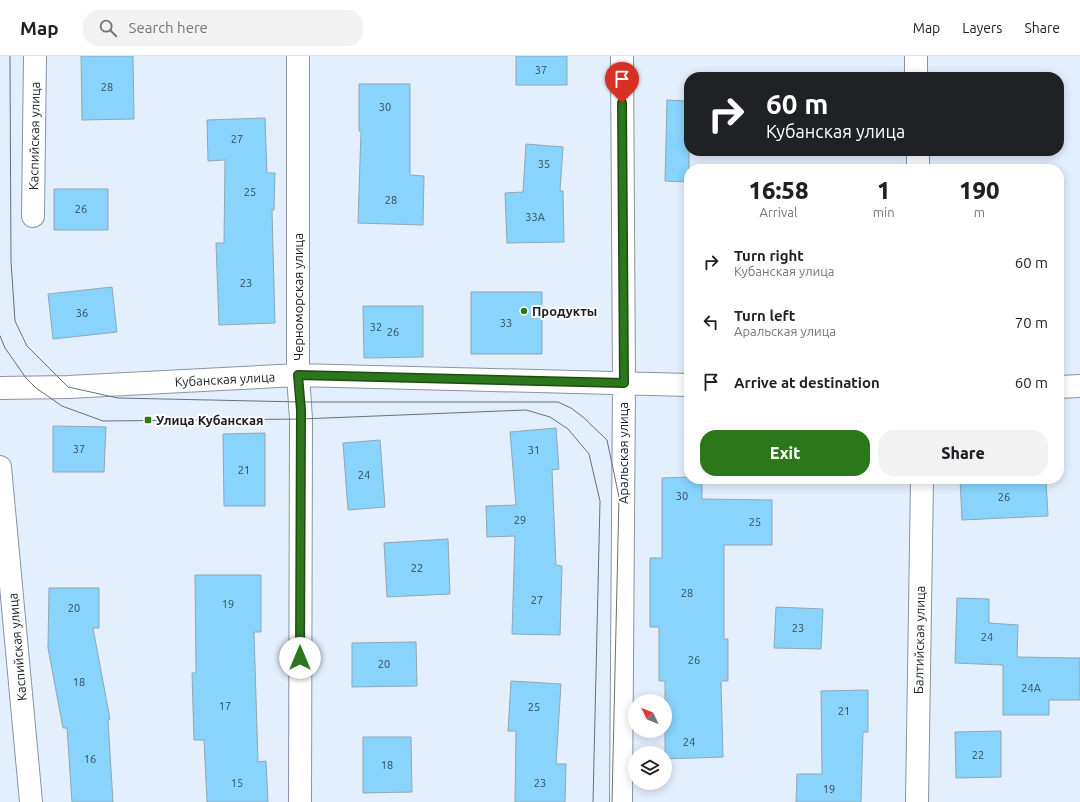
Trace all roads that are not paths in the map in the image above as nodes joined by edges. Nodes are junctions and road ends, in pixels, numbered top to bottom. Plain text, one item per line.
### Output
1 (35, 56) edge
2 (298, 56) edge
3 (622, 56) edge
4 (916, 56) edge
5 (916, 72) edge
6 (33, 216) dead end
7 (298, 375) junction
8 (624, 383) junction
9 (684, 385) edge
10 (1080, 386) edge
11 (1064, 387) edge
12 (0, 388) edge
13 (0, 467) edge
14 (922, 484) edge
15 (31, 802) edge
16 (300, 802) edge
17 (621, 802) edge
18 (916, 802) edge

1 - 6 street, Каспийская улица
2 - 7 street, Черноморская улица
3 - 8 street, Аральская улица
4 - 5 street
7 - 8 street, Кубанская улица
7 - 12 street, Кубанская улица
7 - 16 street, Черноморская улица
8 - 9 street, Кубанская улица
8 - 17 street, Аральская улица
10 - 11 street
13 - 15 street, Каспийская улица
14 - 18 street, Балтийская улица

